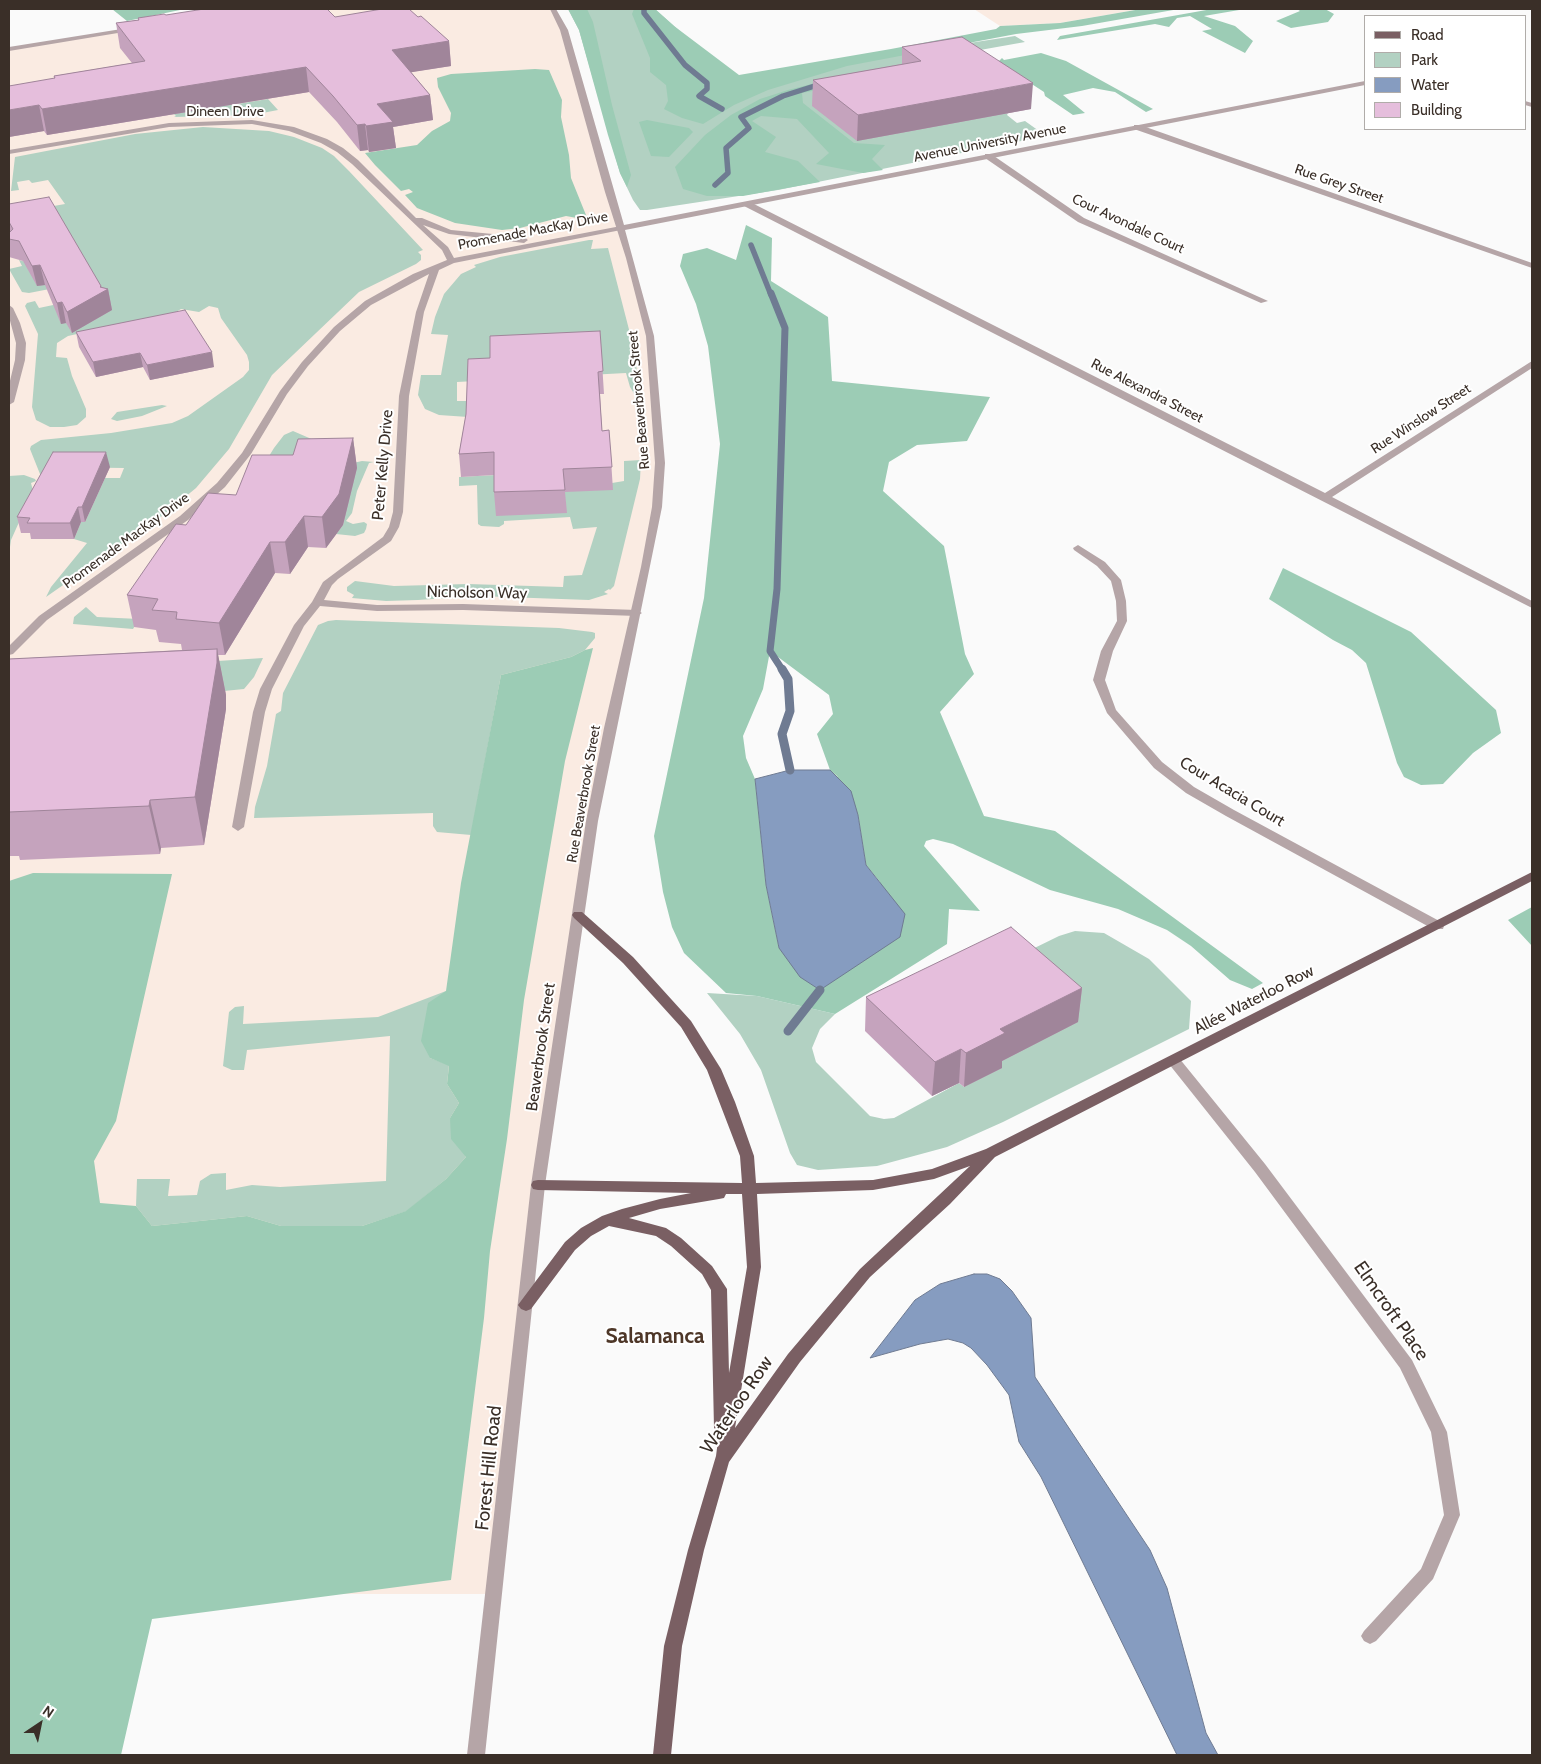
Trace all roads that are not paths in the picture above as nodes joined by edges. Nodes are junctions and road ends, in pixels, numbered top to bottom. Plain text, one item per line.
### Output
1 (553, 9) edge
2 (139, 28) edge
3 (9, 49) edge
4 (1364, 83) edge
5 (1137, 127) junction
6 (9, 152) edge
7 (988, 156) junction
8 (747, 204) junction
9 (408, 215) junction
10 (621, 228) junction
11 (544, 242) junction
12 (452, 261) junction
13 (1532, 266) edge
14 (435, 268) junction
15 (1264, 301) dead end
16 (9, 308) edge
17 (1532, 364) edge
18 (9, 402) edge
19 (1325, 498) junction
20 (1078, 548) dead end
21 (317, 603) junction
22 (1532, 605) edge
23 (637, 614) junction
24 (9, 652) edge
25 (238, 827) dead end
26 (1532, 876) edge
27 (578, 915) junction
28 (1438, 926) junction
29 (1174, 1061) junction
30 (991, 1153) junction
31 (538, 1185) junction
32 (749, 1189) junction
33 (607, 1220) junction
34 (526, 1306) junction
35 (722, 1460) junction
36 (1370, 1636) dead end
37 (476, 1755) edge
38 (662, 1755) edge

1 - 10 street, Rue Beaverbrook Street
2 - 3 street
4 - 5 street, Avenue University Avenue
5 - 7 street, Avenue University Avenue
5 - 13 street, Rue Grey Street
6 - 9 street, Dineen Drive
7 - 8 street, Avenue University Avenue
7 - 15 street, Cour Avondale Court
8 - 10 street, Avenue University Avenue
8 - 19 street, Rue Alexandra Street
9 - 11 street
9 - 12 street, Dineen Drive
10 - 11 street, Promenade MacKay Drive
10 - 23 street, Rue Beaverbrook Street
11 - 12 street, Promenade MacKay Drive
12 - 14 street, Promenade MacKay Drive
14 - 21 street, Peter Kelly Drive
14 - 24 street, Promenade MacKay Drive
16 - 18 street
17 - 19 street, Rue Winslow Street
19 - 22 street, Rue Alexandra Street
20 - 28 street, Cour Acacia Court
21 - 23 street, Nicholson Way
21 - 25 street, Peter Kelly Drive
23 - 27 street, Rue Beaverbrook Street
26 - 28 main road, Allée Waterloo Row
27 - 31 street, Beaverbrook Street
27 - 32 main road
28 - 29 main road, Allée Waterloo Row
29 - 30 main road, Allée Waterloo Row
29 - 36 street, Elmcroft Place
30 - 32 main road
30 - 35 main road, Waterloo Row
31 - 32 main road
31 - 34 street, Forest Hill Road
32 - 33 main road
32 - 35 main road
33 - 34 main road
33 - 35 main road
34 - 37 street, Forest Hill Road
35 - 38 main road, Waterloo Row

